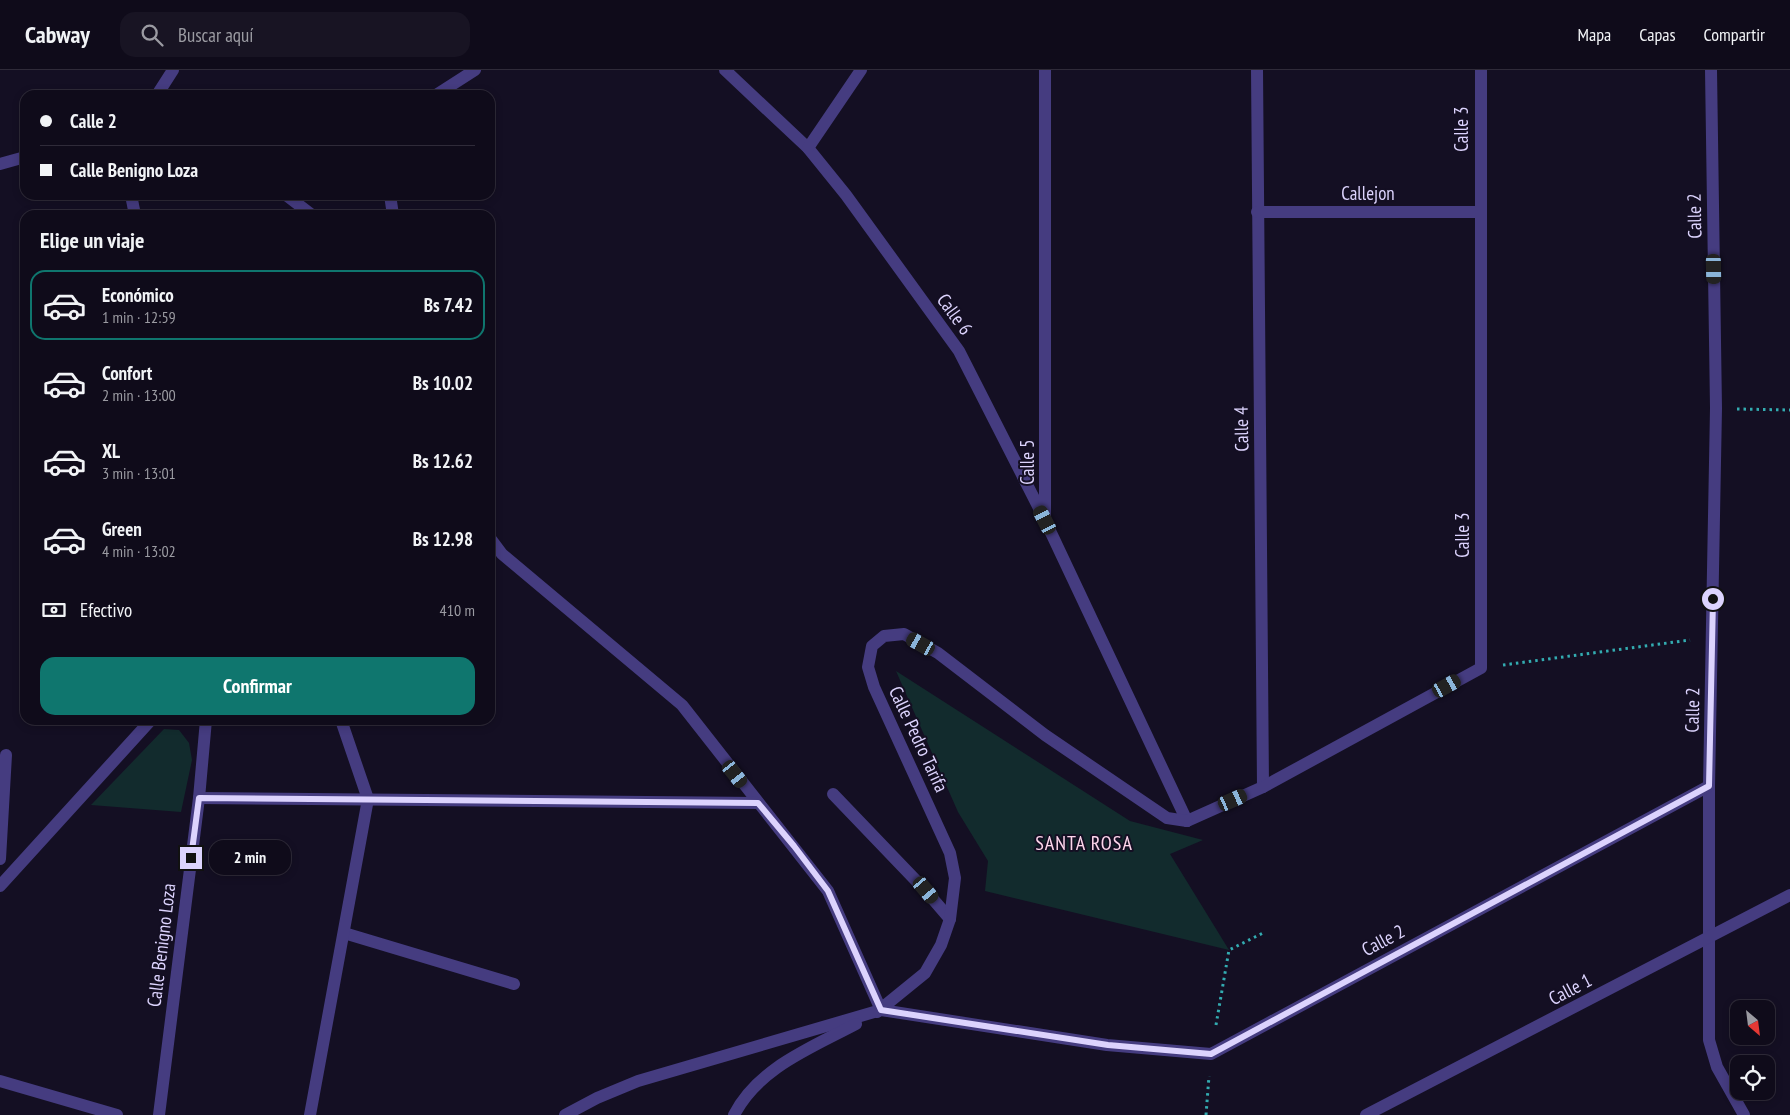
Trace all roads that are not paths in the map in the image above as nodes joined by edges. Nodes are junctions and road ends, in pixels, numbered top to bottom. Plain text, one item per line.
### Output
1 (173, 70) edge
2 (476, 70) edge
3 (725, 70) edge
4 (861, 70) edge
5 (1045, 70) edge
6 (1257, 70) edge
7 (1480, 70) edge
8 (1711, 70) edge
9 (160, 90) edge
10 (444, 90) edge
11 (808, 148) junction
12 (20, 158) edge
13 (0, 164) edge
14 (292, 200) edge
15 (306, 210) edge
16 (1257, 212) junction
17 (1480, 212) junction
18 (1045, 520) junction
19 (495, 545) edge
20 (146, 725) edge
21 (206, 725) edge
22 (343, 725) edge
23 (6, 755) dead end
24 (1709, 786) junction
25 (1263, 787) junction
26 (833, 794) dead end
27 (199, 798) junction
28 (368, 799) junction
29 (758, 803) junction
30 (1188, 821) junction
31 (0, 859) edge
32 (0, 886) edge
33 (1790, 895) edge
34 (950, 919) junction
35 (344, 933) junction
36 (1709, 938) junction
37 (514, 984) dead end
38 (881, 1010) junction
39 (0, 1081) edge
40 (117, 1115) edge
41 (159, 1115) edge
42 (310, 1115) edge
43 (565, 1115) edge
44 (734, 1115) edge
45 (1366, 1115) edge
46 (1744, 1115) edge

1 - 9 street
2 - 10 street
3 - 11 street, Calle 6
4 - 11 street
5 - 18 street, Calle 5
6 - 16 street, Calle 4
7 - 17 street, Calle 3
8 - 24 street, Calle 2
11 - 18 street, Calle 6
12 - 13 street
14 - 15 street
16 - 17 street, Callejon
16 - 25 street, Calle 4
17 - 25 street, Calle 3
18 - 30 street, Calle 5
19 - 29 street
20 - 32 street
21 - 27 street, Calle Benigno Loza
22 - 28 street
23 - 31 street
24 - 36 street
24 - 38 street, Calle 2
25 - 30 street
26 - 34 street
27 - 28 street
27 - 41 street, Calle Benigno Loza
28 - 29 street
28 - 35 street
29 - 38 street
30 - 34 street, Calle Pedro Tarifa
33 - 36 street, Calle 1
34 - 38 street, Calle Pedro Tarifa
35 - 37 street
35 - 42 street
36 - 45 street, Calle 1
36 - 46 street
38 - 43 street
38 - 44 street, Calle Pedro Tarifa
39 - 40 street

